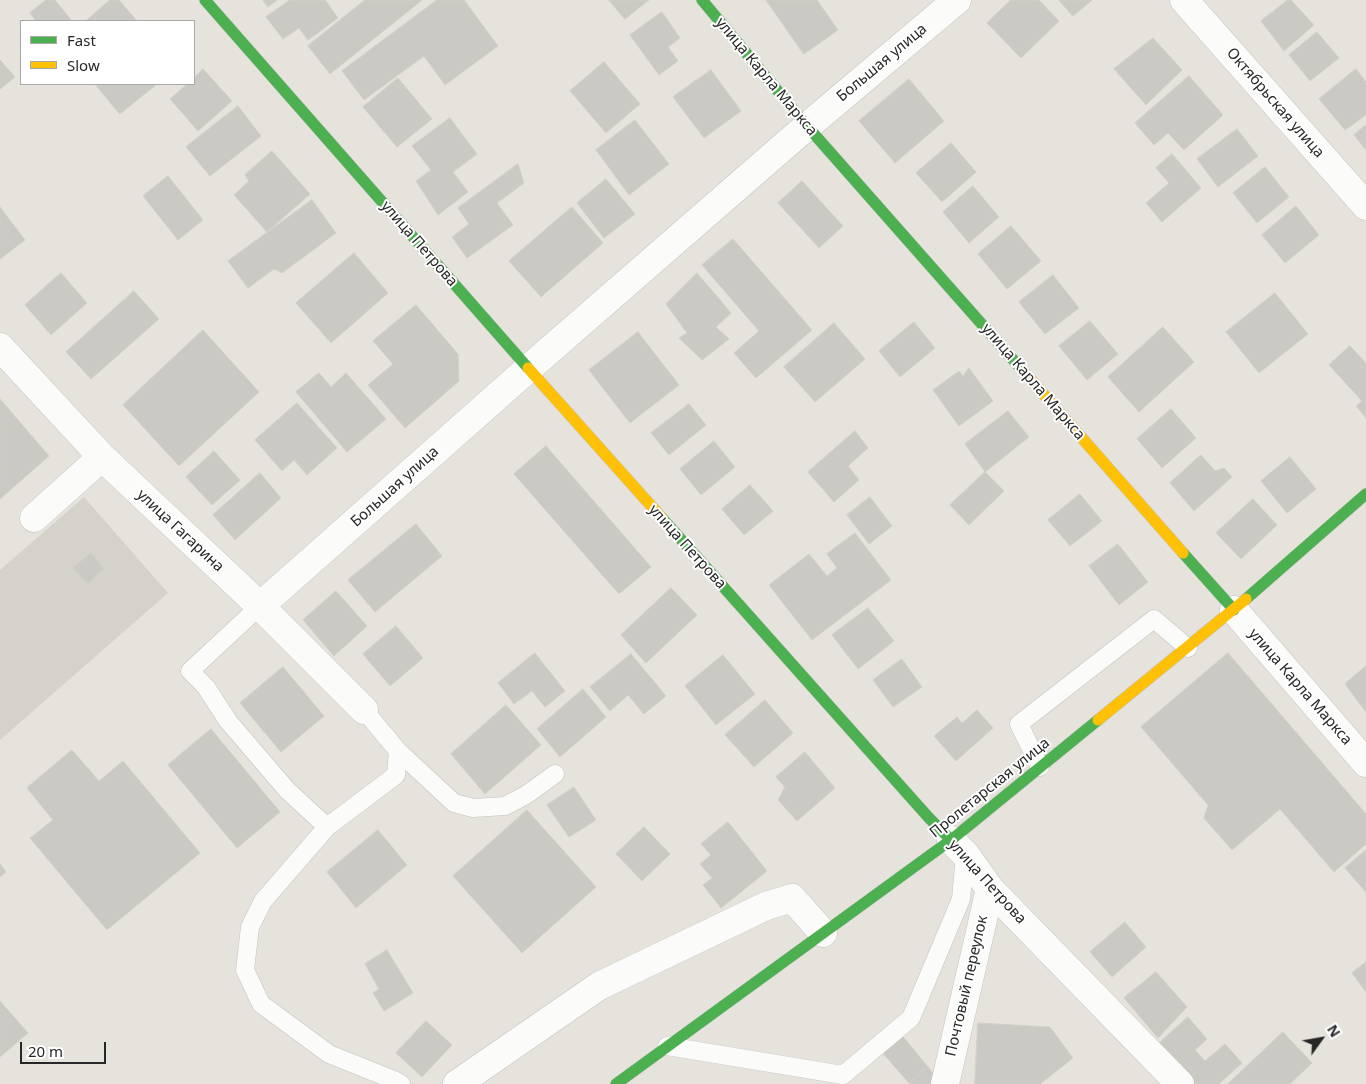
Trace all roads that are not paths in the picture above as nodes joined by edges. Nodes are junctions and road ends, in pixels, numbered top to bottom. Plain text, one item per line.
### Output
1 (205, 0) edge
2 (702, 0) edge
3 (957, 0) edge
4 (1184, 0) edge
5 (807, 126) junction
6 (1366, 206) edge
7 (0, 347) edge
8 (529, 368) junction
9 (102, 457) junction
10 (1366, 494) edge
11 (34, 518) dead end
12 (260, 606) junction
13 (1234, 610) junction
14 (1188, 648) junction
15 (364, 710) joint
16 (398, 751) junction
17 (1366, 763) edge
18 (1040, 767) junction
19 (555, 774) dead end
20 (327, 828) junction
21 (958, 847) junction
22 (990, 889) junction
23 (823, 933) junction
24 (668, 1046) junction
25 (401, 1084) edge
26 (457, 1084) edge
27 (616, 1084) edge
28 (944, 1084) edge
29 (1180, 1084) edge

1 - 8 street, улица Петрова
2 - 5 street, улица Карла Маркса
3 - 5 street, Большая улица
4 - 6 street, Октябрьская улица
5 - 8 street, Большая улица
5 - 13 street, улица Карла Маркса
7 - 9 street, улица Гагарина
8 - 12 street, Большая улица
8 - 21 street, улица Петрова
9 - 11 street
9 - 12 street, улица Гагарина
10 - 13 street, Пролетарская улица
12 - 15 street, улица Гагарина
12 - 20 lane
13 - 14 street, Пролетарская улица
13 - 17 street, улица Карла Маркса
14 - 18 street, Пролетарская улица
14 - 18 lane
15 - 16 lane
16 - 19 lane
16 - 20 lane
18 - 21 street, Пролетарская улица
20 - 25 lane
21 - 22 street, улица Петрова
21 - 23 street, Пролетарская улица
21 - 24 lane
22 - 28 street, Почтовый переулок
22 - 29 street, улица Петрова
23 - 24 street, Пролетарская улица
23 - 26 street
24 - 27 street, Пролетарская улица

